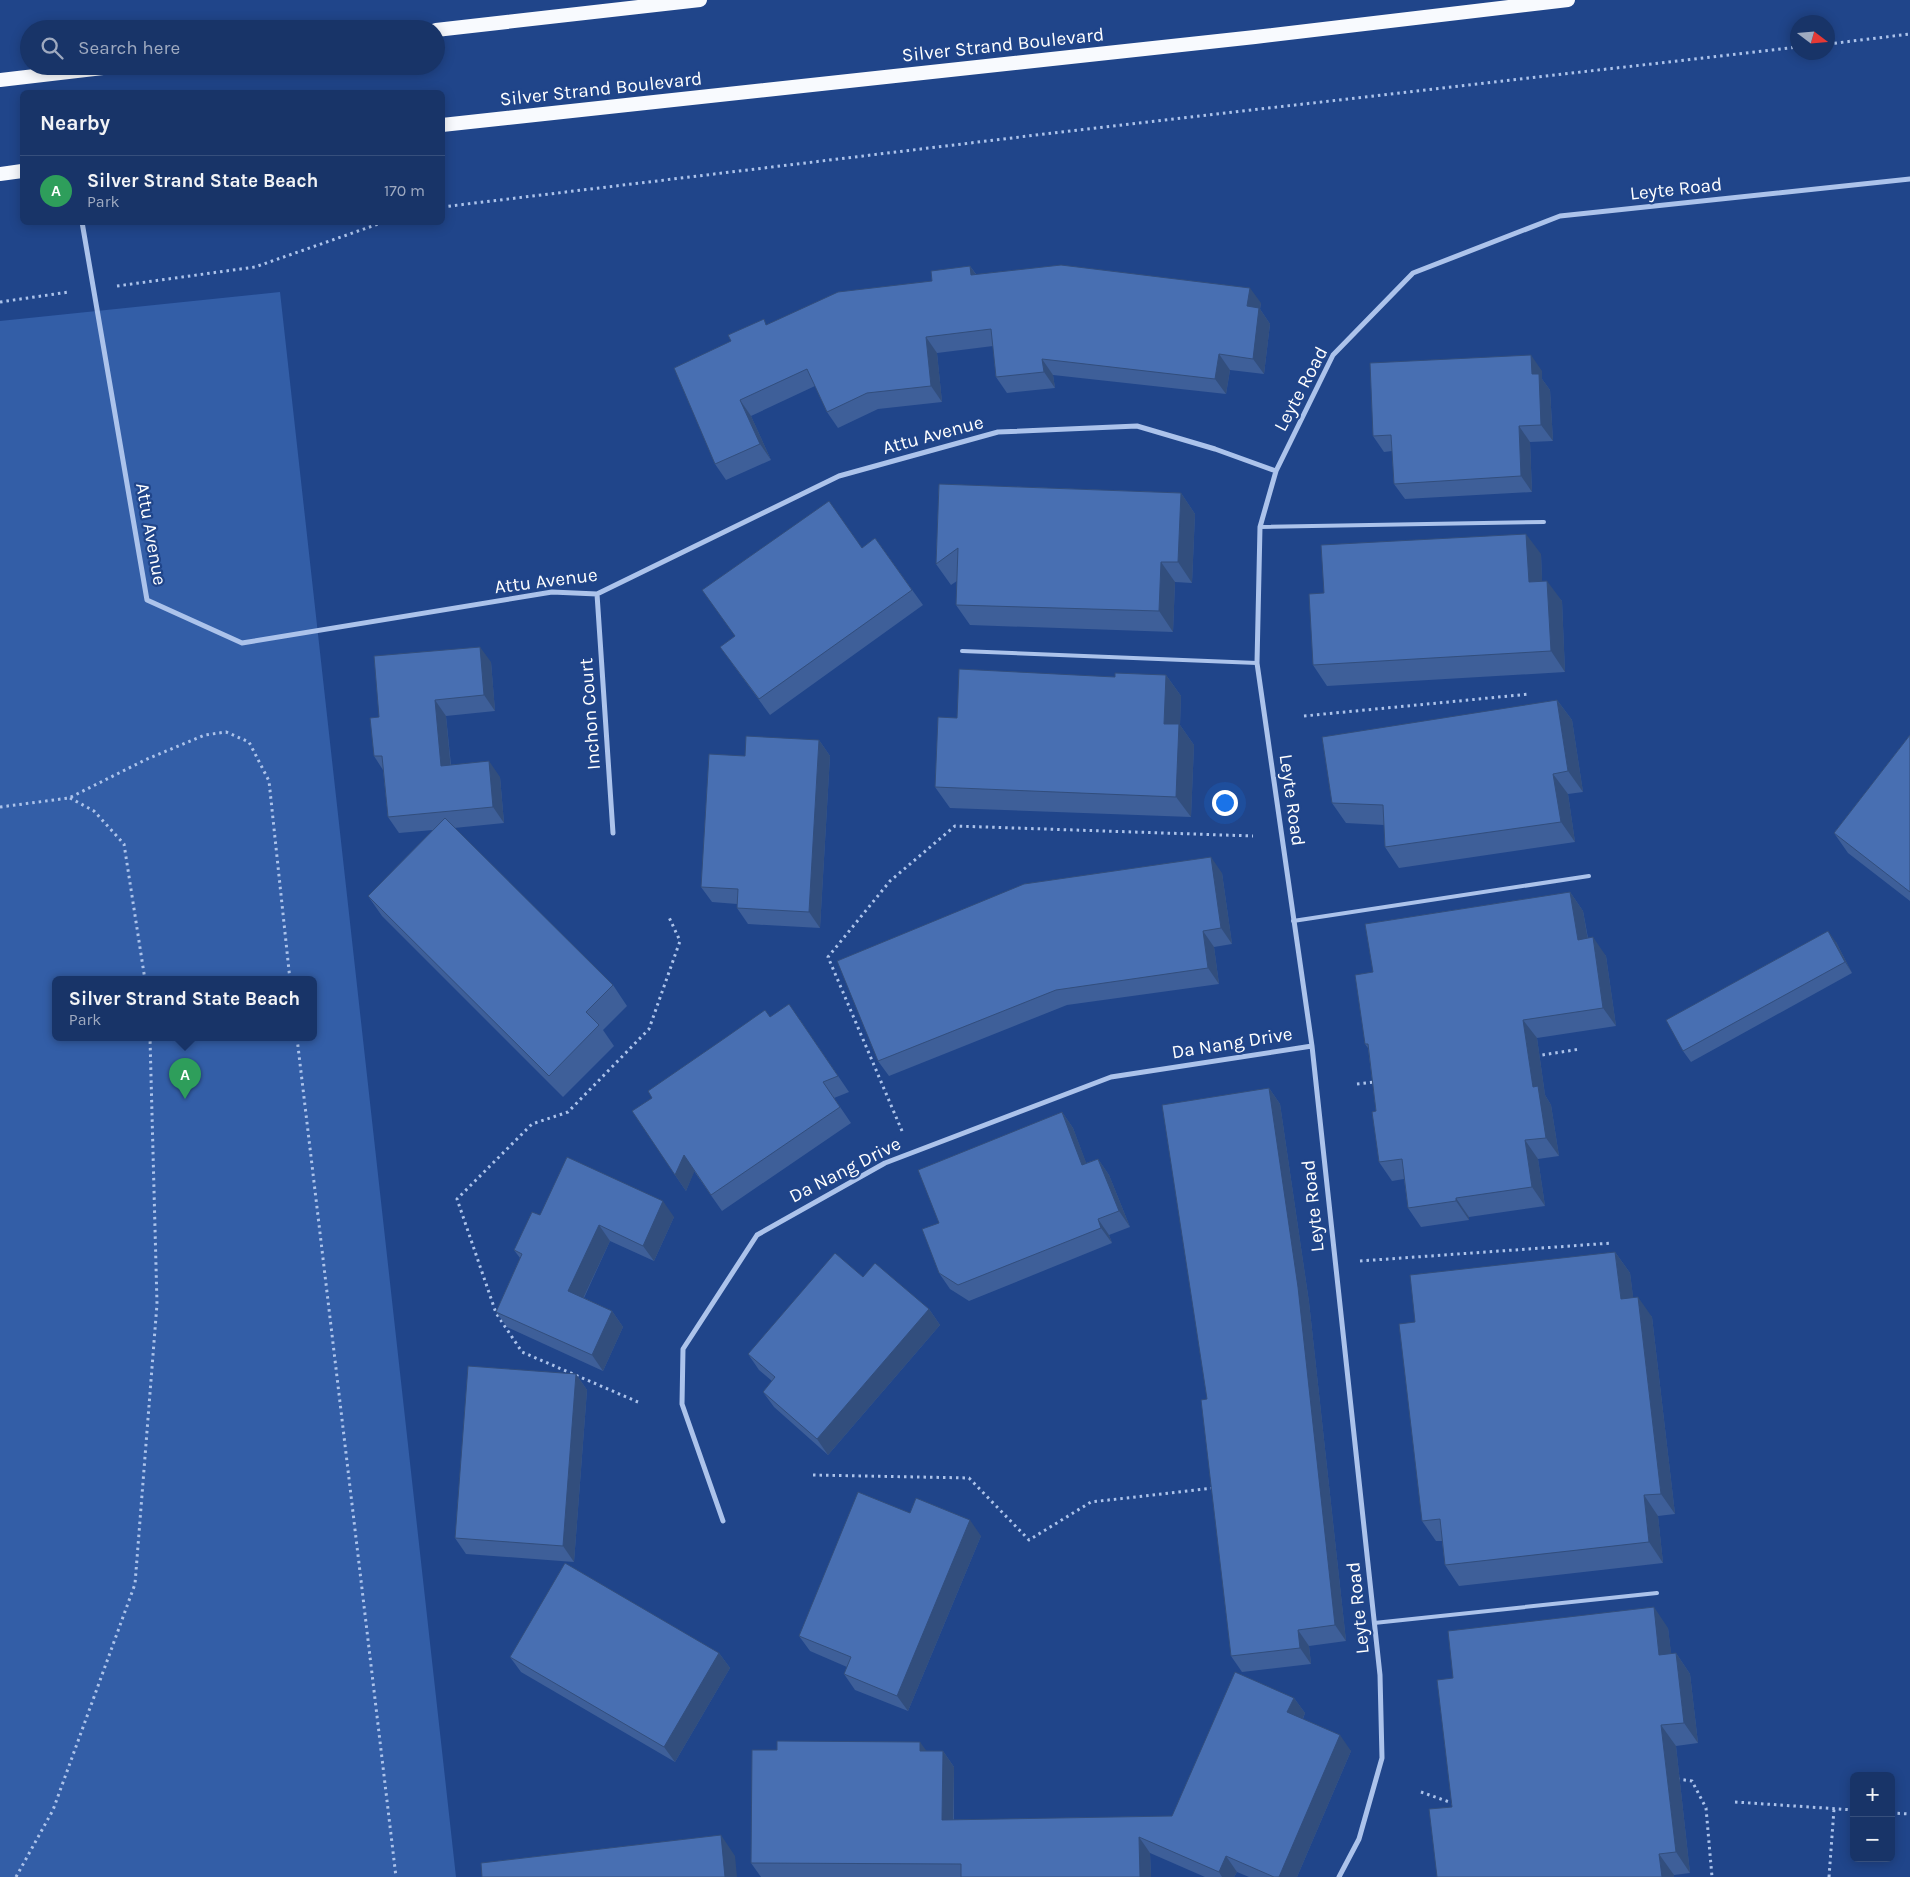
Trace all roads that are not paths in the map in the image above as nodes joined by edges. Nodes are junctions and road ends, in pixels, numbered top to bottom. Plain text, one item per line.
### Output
1 (700, 0) edge
2 (1568, 0) edge
3 (445, 29) edge
4 (43, 75) edge
5 (0, 80) edge
6 (445, 125) edge
7 (20, 171) edge
8 (0, 174) edge
9 (1910, 179) edge
10 (83, 225) edge
11 (1276, 472) junction
12 (1544, 522) dead end
13 (1260, 527) junction
14 (597, 594) junction
15 (962, 651) dead end
16 (1257, 663) junction
17 (612, 833) dead end
18 (1589, 876) dead end
19 (1293, 921) junction
20 (1312, 1046) junction
21 (723, 1521) dead end
22 (1657, 1593) dead end
23 (1374, 1623) junction
24 (1339, 1877) edge

1 - 3 highway
2 - 6 highway, Silver Strand Boulevard
4 - 5 highway
7 - 8 highway
9 - 11 street, Leyte Road
10 - 14 street, Attu Avenue
11 - 13 street, Leyte Road
11 - 14 street, Attu Avenue
12 - 13 lane
13 - 16 street, Leyte Road
14 - 17 street, Inchon Court
15 - 16 lane
16 - 19 street, Leyte Road
18 - 19 lane
19 - 20 street, Leyte Road
20 - 21 street, Da Nang Drive
20 - 23 street, Leyte Road
22 - 23 lane
23 - 24 street, Leyte Road

